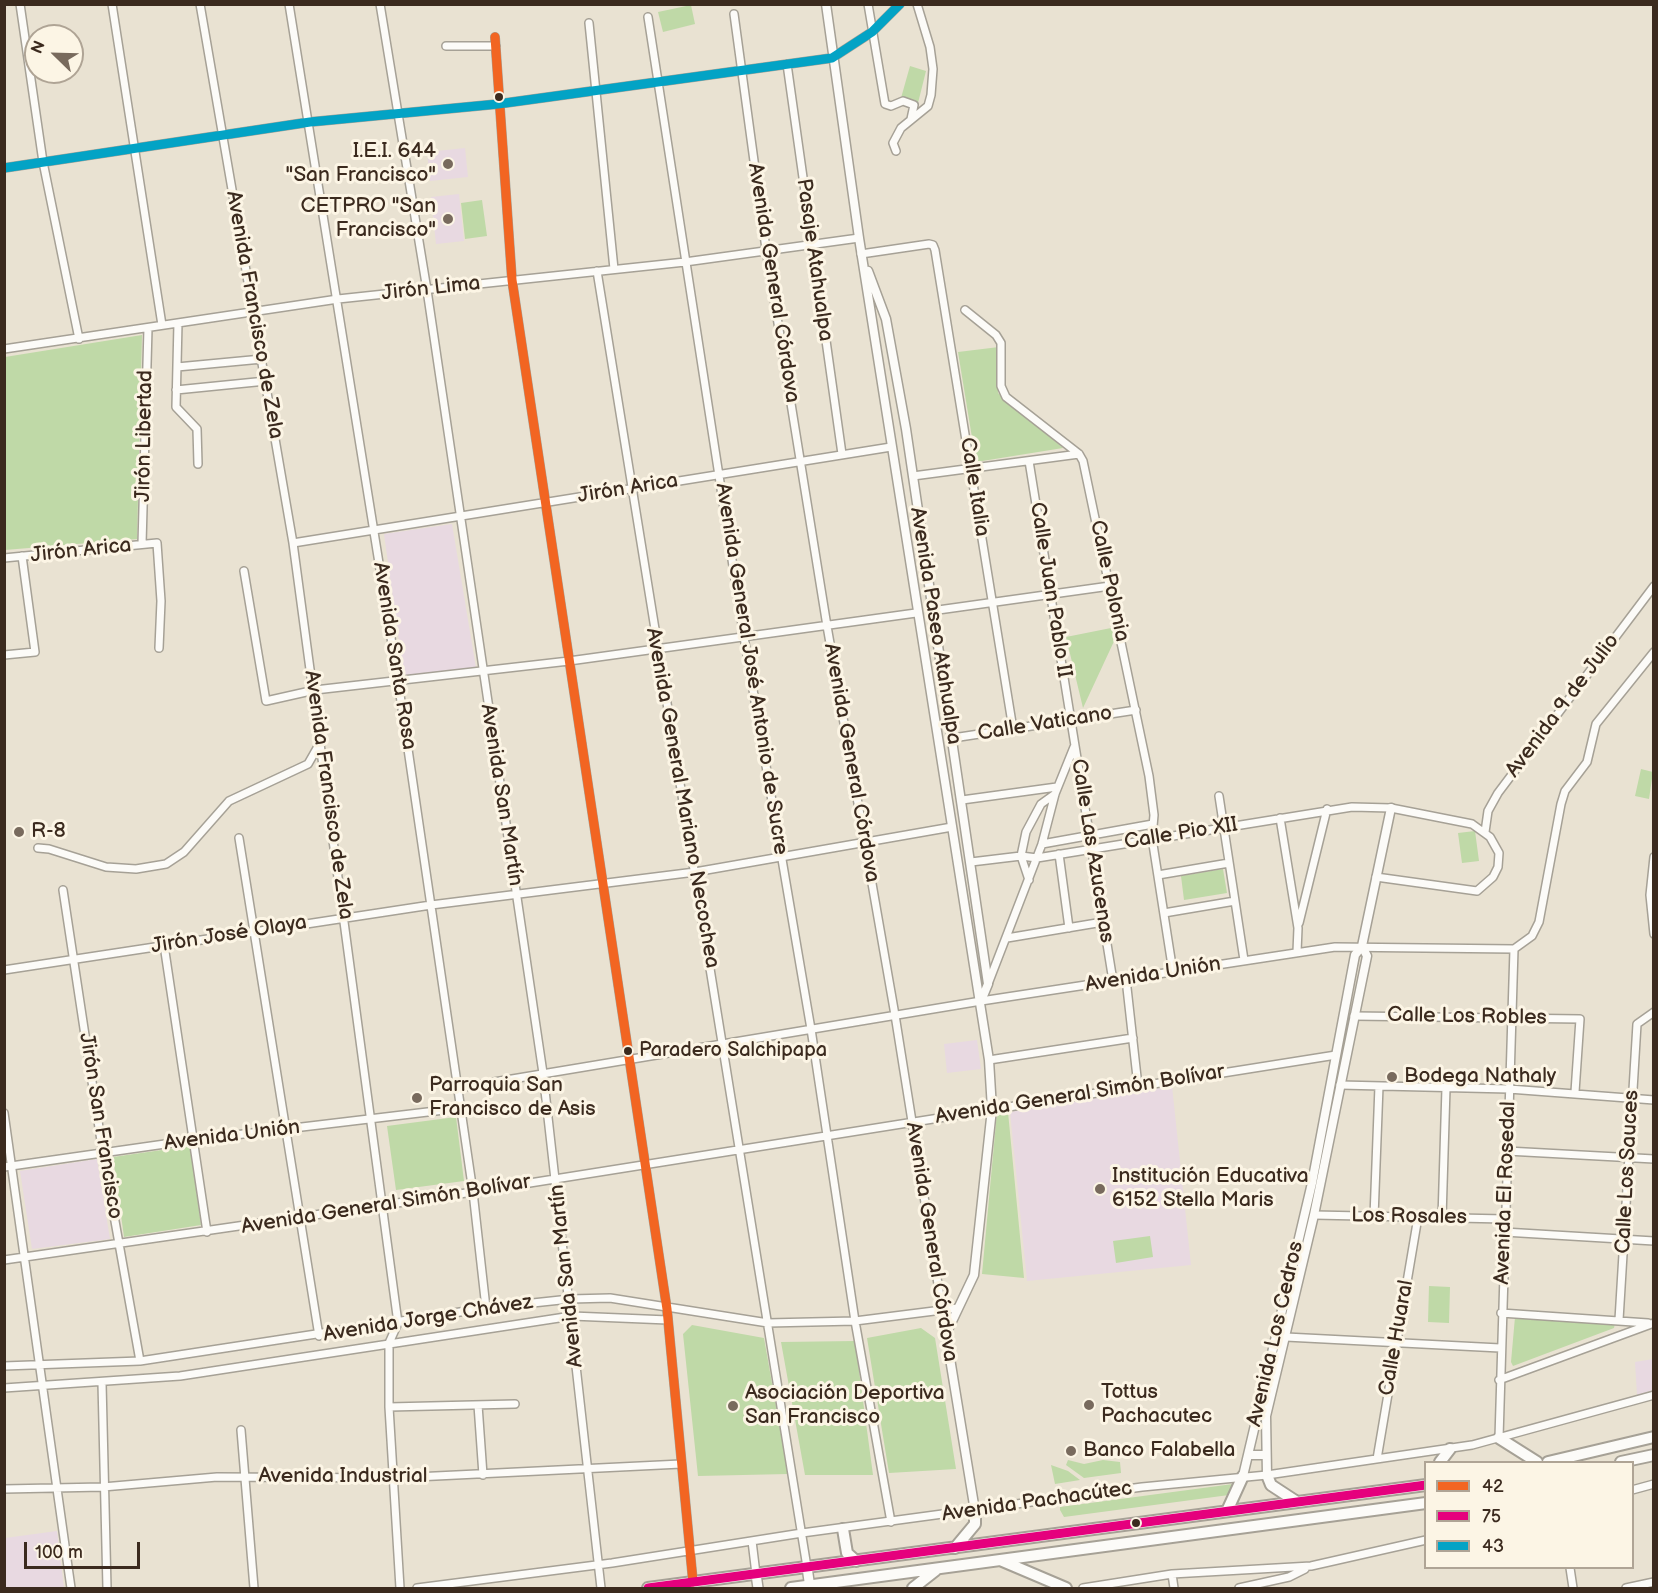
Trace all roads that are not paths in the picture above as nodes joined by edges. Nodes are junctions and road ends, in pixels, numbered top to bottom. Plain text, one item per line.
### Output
1 (20, 4) edge
2 (112, 4) edge
3 (200, 4) edge
4 (289, 4) edge
5 (380, 4) edge
6 (826, 4) edge
7 (868, 4) edge
8 (900, 4) edge
9 (917, 4) edge
10 (734, 14) dead end
11 (648, 17) dead end
12 (589, 23) dead end
13 (872, 33) junction
14 (446, 46) dead end
15 (832, 58) junction
16 (787, 64) junction
17 (742, 71) junction
18 (658, 83) junction
19 (594, 91) junction
20 (498, 104) junction
21 (399, 112) junction
22 (911, 120) junction
23 (310, 122) junction
24 (222, 135) junction
25 (135, 148) junction
26 (896, 151) dead end
27 (43, 162) junction
28 (4, 168) edge
29 (859, 238) junction
30 (811, 243) junction
31 (766, 249) junction
32 (861, 254) junction
33 (685, 262) junction
34 (614, 270) junction
35 (597, 271) junction
36 (512, 280) junction
37 (428, 290) junction
38 (338, 299) junction
39 (965, 310) dead end
40 (254, 311) junction
41 (178, 323) junction
42 (162, 326) junction
43 (148, 327) junction
44 (79, 339) junction
45 (4, 350) edge
46 (262, 359) junction
47 (177, 367) junction
48 (266, 381) junction
49 (176, 390) junction
50 (891, 447) junction
51 (842, 454) junction
52 (1079, 454) junction
53 (1029, 460) junction
54 (801, 461) junction
55 (198, 464) dead end
56 (971, 468) junction
57 (718, 474) junction
58 (913, 476) junction
59 (632, 488) junction
60 (545, 502) junction
61 (459, 516) junction
62 (375, 530) junction
63 (293, 543) junction
64 (142, 544) junction
65 (22, 556) junction
66 (4, 558) edge
67 (244, 571) dead end
68 (1110, 586) junction
69 (1653, 586) edge
70 (1051, 594) junction
71 (993, 603) junction
72 (931, 611) junction
73 (916, 613) junction
74 (827, 626) junction
75 (744, 638) junction
76 (159, 648) dead end
77 (657, 650) junction
78 (1653, 652) edge
79 (4, 655) edge
80 (569, 661) junction
81 (482, 672) junction
82 (398, 681) junction
83 (315, 690) junction
84 (1136, 710) junction
85 (1071, 720) junction
86 (1013, 729) junction
87 (953, 738) junction
88 (321, 741) junction
89 (1075, 745) junction
90 (1056, 791) junction
91 (1219, 796) dead end
92 (962, 800) junction
93 (1391, 808) junction
94 (1327, 809) junction
95 (1280, 818) junction
96 (1153, 824) junction
97 (952, 827) junction
98 (1224, 827) junction
99 (1485, 832) junction
100 (1089, 835) junction
101 (239, 838) dead end
102 (1152, 838) junction
103 (865, 842) junction
104 (1042, 844) junction
105 (38, 848) dead end
106 (1092, 848) junction
107 (1059, 854) junction
108 (782, 856) junction
109 (1021, 856) junction
110 (1653, 857) edge
111 (1037, 858) junction
112 (971, 862) junction
113 (1229, 863) junction
114 (695, 872) junction
115 (1158, 875) junction
116 (1376, 877) junction
117 (1029, 880) junction
118 (604, 884) junction
119 (63, 890) dead end
120 (516, 894) junction
121 (1235, 900) junction
122 (431, 905) junction
123 (1652, 907) edge
124 (1164, 913) junction
125 (345, 918) junction
126 (1103, 922) junction
127 (1069, 928) junction
128 (1298, 928) junction
129 (254, 932) junction
130 (1653, 934) edge
131 (1007, 938) junction
132 (164, 945) junction
133 (1362, 946) junction
134 (1514, 949) junction
135 (1296, 952) junction
136 (74, 959) junction
137 (1244, 960) junction
138 (4, 970) edge
139 (1173, 972) junction
140 (1126, 979) junction
141 (1113, 981) junction
142 (988, 984) junction
143 (981, 1001) junction
144 (1653, 1012) edge
145 (895, 1015) junction
146 (1354, 1016) junction
147 (1512, 1018) junction
148 (811, 1029) junction
149 (1133, 1038) junction
150 (723, 1044) junction
151 (1336, 1055) junction
152 (630, 1059) junction
153 (988, 1060) junction
154 (543, 1072) junction
155 (1341, 1085) junction
156 (1138, 1086) junction
157 (1379, 1086) junction
158 (458, 1088) junction
159 (1446, 1088) junction
160 (1509, 1089) junction
161 (1575, 1092) junction
162 (1632, 1097) junction
163 (1653, 1100) edge
164 (461, 1108) junction
165 (992, 1109) junction
166 (4, 1113) edge
167 (372, 1119) junction
168 (911, 1122) junction
169 (286, 1129) junction
170 (826, 1135) junction
171 (193, 1140) junction
172 (740, 1148) junction
173 (1507, 1151) junction
174 (103, 1154) junction
175 (1628, 1158) junction
176 (1653, 1160) edge
177 (645, 1163) junction
178 (8, 1167) edge
179 (556, 1178) junction
180 (473, 1192) junction
181 (383, 1206) junction
182 (1314, 1215) junction
183 (300, 1217) junction
184 (1374, 1217) junction
185 (1418, 1217) junction
186 (1442, 1218) junction
187 (1505, 1219) junction
188 (207, 1232) junction
189 (1504, 1232) junction
190 (1624, 1239) junction
191 (1653, 1241) edge
192 (119, 1245) junction
193 (27, 1257) junction
194 (4, 1260) edge
195 (570, 1299) junction
196 (486, 1308) junction
197 (958, 1308) junction
198 (667, 1309) junction
199 (942, 1309) junction
200 (1501, 1312) junction
201 (572, 1316) junction
202 (668, 1320) junction
203 (1619, 1320) junction
204 (855, 1321) junction
205 (398, 1323) junction
206 (768, 1323) junction
207 (1652, 1323) edge
208 (946, 1334) junction
209 (319, 1336) junction
210 (1286, 1337) junction
211 (388, 1343) junction
212 (1396, 1343) junction
213 (1500, 1348) junction
214 (140, 1361) junction
215 (40, 1364) junction
216 (4, 1366) edge
217 (1499, 1380) junction
218 (102, 1383) junction
219 (42, 1386) junction
220 (4, 1388) edge
221 (1653, 1395) edge
222 (514, 1404) dead end
223 (478, 1405) junction
224 (388, 1407) junction
225 (242, 1430) dead end
226 (1653, 1437) edge
227 (1499, 1438) junction
228 (1450, 1449) junction
229 (1248, 1455) junction
230 (1266, 1455) junction
231 (1653, 1455) edge
232 (1377, 1459) junction
233 (1441, 1461) edge
234 (1535, 1461) edge
235 (1552, 1461) edge
236 (1626, 1461) edge
237 (681, 1464) junction
238 (588, 1470) junction
239 (483, 1474) junction
240 (1267, 1475) junction
241 (1243, 1476) junction
242 (245, 1477) junction
243 (395, 1478) junction
244 (1424, 1484) edge
245 (1653, 1484) edge
246 (103, 1486) junction
247 (58, 1488) junction
248 (4, 1489) edge
249 (1634, 1489) edge
250 (1333, 1498) junction
251 (1297, 1502) junction
252 (1424, 1503) edge
253 (975, 1511) junction
254 (1227, 1511) junction
255 (1336, 1516) junction
256 (891, 1522) junction
257 (843, 1529) junction
258 (802, 1533) junction
259 (1424, 1540) edge
260 (752, 1541) junction
261 (955, 1548) junction
262 (690, 1550) junction
263 (999, 1560) junction
264 (856, 1561) junction
265 (599, 1565) junction
266 (1311, 1566) junction
267 (807, 1567) junction
268 (938, 1568) junction
269 (1570, 1569) edge
270 (756, 1574) junction
271 (1172, 1574) junction
272 (693, 1582) junction
273 (1653, 1582) edge
274 (810, 1587) edge
275 (71, 1588) edge
276 (107, 1588) edge
277 (254, 1588) edge
278 (400, 1588) edge
279 (417, 1588) edge
280 (602, 1588) edge
281 (648, 1588) edge
282 (758, 1588) edge
283 (791, 1588) edge
284 (913, 1588) edge
285 (1066, 1588) edge
286 (1083, 1588) edge
287 (1174, 1588) edge
288 (1239, 1588) edge
289 (1573, 1588) edge
290 (1626, 1588) edge

1 - 27 street
2 - 25 street
3 - 24 street, Avenida Francisco de Zela
4 - 23 street, Avenida Santa Rosa
5 - 21 street, Avenida San Martín
6 - 15 street, Avenida Paseo Atahualpa
7 - 13 street
8 - 13 street
9 - 22 street
10 - 17 street, Avenida General Córdova
11 - 18 street, Avenida General José Antonio de Sucre
12 - 19 street
13 - 15 street
13 - 22 street
14 - 20 street
15 - 16 street
15 - 29 street, Avenida Paseo Atahualpa
16 - 17 street
16 - 30 street, Pasaje Atahualpa
17 - 18 street
17 - 31 street, Avenida General Córdova
18 - 19 street
18 - 33 street, Avenida General José Antonio de Sucre
19 - 20 street
19 - 34 street
20 - 21 street
20 - 36 street
21 - 23 street
21 - 37 street, Avenida San Martín
22 - 26 street
23 - 24 street
23 - 38 street, Avenida Santa Rosa
24 - 25 street
24 - 40 street, Avenida Francisco de Zela
25 - 27 street
25 - 42 street
27 - 28 street
27 - 44 street
29 - 30 street, Jirón Lima
29 - 32 street, Avenida Paseo Atahualpa
30 - 31 street, Jirón Lima
30 - 51 street, Pasaje Atahualpa
31 - 33 street, Jirón Lima
31 - 54 street, Avenida General Córdova
32 - 50 street, Avenida Paseo Atahualpa
32 - 56 street, Calle Italia
32 - 58 street, Avenida Paseo Atahualpa
33 - 34 street, Jirón Lima
33 - 57 street, Avenida General José Antonio de Sucre
34 - 35 street, Jirón Lima
35 - 36 street, Jirón Lima
35 - 59 street, Avenida General Mariano Necochea
36 - 37 street, Jirón Lima
36 - 60 street
37 - 38 street, Jirón Lima
37 - 61 street, Avenida San Martín
38 - 40 street, Jirón Lima
38 - 62 street, Avenida Santa Rosa
39 - 52 street
40 - 41 street, Jirón Lima
40 - 46 street, Avenida Francisco de Zela
41 - 42 street, Jirón Lima
41 - 47 street
42 - 43 street, Jirón Lima
43 - 44 street, Jirón Lima
43 - 64 street, Jirón Libertad
44 - 45 street, Jirón Lima
46 - 47 street
46 - 48 street, Avenida Francisco de Zela
47 - 49 street
48 - 49 street
48 - 63 street, Avenida Francisco de Zela
49 - 55 street
50 - 51 street, Jirón Arica
50 - 73 street, Avenida Paseo Atahualpa
51 - 54 street, Jirón Arica
52 - 53 street
52 - 68 street, Calle Polonia
53 - 56 street
53 - 70 street, Calle Juan Pablo II
54 - 57 street, Jirón Arica
54 - 74 street, Avenida General Córdova
56 - 58 street
56 - 71 street, Calle Italia
57 - 59 street, Jirón Arica
57 - 75 street, Avenida General José Antonio de Sucre
58 - 72 street, Avenida Paseo Atahualpa
59 - 60 street, Jirón Arica
59 - 77 street, Avenida General Mariano Necochea
60 - 61 street, Jirón Arica
60 - 80 street
61 - 62 street, Jirón Arica
61 - 81 street, Avenida San Martín
62 - 63 street, Jirón Arica
62 - 82 street, Avenida Santa Rosa
63 - 83 street, Avenida Francisco de Zela
64 - 65 street, Jirón Arica
64 - 76 street, Jirón Arica
65 - 66 street, Jirón Arica
65 - 79 street
67 - 83 street
68 - 70 street
68 - 84 street, Calle Polonia
69 - 99 street, Avenida 9 de Julio
70 - 71 street
70 - 85 street, Calle Juan Pablo II
71 - 72 street
71 - 86 street, Calle Italia
72 - 87 street, Avenida Paseo Atahualpa
73 - 74 street
73 - 97 street, Avenida Paseo Atahualpa
74 - 75 street
74 - 103 street, Avenida General Córdova
75 - 77 street
75 - 108 street, Avenida General José Antonio de Sucre
77 - 80 street
77 - 114 street, Avenida General Mariano Necochea
78 - 134 street
80 - 81 street
80 - 118 street
81 - 82 street
81 - 120 street, Avenida San Martín
82 - 83 street
82 - 122 street, Avenida Santa Rosa
83 - 88 street, Avenida Francisco de Zela
84 - 85 street, Calle Vaticano
84 - 96 street, Calle Polonia
85 - 86 street, Calle Vaticano
85 - 89 street, Calle Las Azucenas
86 - 87 street, Calle Vaticano
87 - 92 street, Avenida Paseo Atahualpa
88 - 105 street
88 - 125 street, Avenida Francisco de Zela
89 - 90 street
89 - 100 street, Calle Las Azucenas
90 - 92 street
90 - 104 street
90 - 109 street
91 - 98 street
92 - 112 street, Avenida Paseo Atahualpa
93 - 94 street, Calle Pio XII
93 - 99 street, Calle Pio XII
93 - 116 street, Avenida Los Cedros
94 - 95 street, Calle Pio XII
94 - 128 street
95 - 98 street, Calle Pio XII
95 - 128 street
96 - 100 street, Calle Pio XII
96 - 102 street, Calle Polonia
97 - 103 street, Jirón José Olaya
97 - 143 street, Avenida Paseo Atahualpa
98 - 102 street, Calle Pio XII
98 - 113 street
99 - 116 street
100 - 104 street, Calle Pio XII
100 - 106 street, Calle Las Azucenas
101 - 129 street
102 - 106 street, Calle Pio XII
102 - 115 street, Calle Polonia
103 - 108 street, Jirón José Olaya
103 - 145 street, Avenida General Córdova
104 - 111 street
106 - 107 street, Calle Pio XII
106 - 126 street, Calle Las Azucenas
107 - 111 street, Calle Pio XII
107 - 127 street
108 - 114 street, Jirón José Olaya
108 - 148 street, Avenida General José Antonio de Sucre
109 - 111 street, Calle Pio XII
109 - 112 street, Calle Pio XII
109 - 117 street
110 - 123 street
111 - 117 street
112 - 142 street, Avenida Paseo Atahualpa
113 - 115 street
113 - 121 street
114 - 118 street, Jirón José Olaya
114 - 150 street, Avenida General Mariano Necochea
115 - 124 street, Calle Polonia
116 - 133 street, Avenida Los Cedros
117 - 131 street
118 - 120 street, Jirón José Olaya
118 - 152 street
119 - 136 street, Jirón San Francisco
120 - 122 street, Jirón José Olaya
120 - 154 street, Avenida San Martín
121 - 124 street
121 - 137 street
122 - 125 street, Jirón José Olaya
122 - 158 street, Avenida Santa Rosa
123 - 130 street
124 - 139 street, Calle Polonia
125 - 129 street, Jirón José Olaya
125 - 167 street, Avenida Francisco de Zela
126 - 127 street
126 - 141 street, Calle Las Azucenas
127 - 131 street
128 - 135 street
129 - 132 street, Jirón José Olaya
129 - 169 street
131 - 142 street
132 - 136 street, Jirón José Olaya
132 - 171 street
133 - 134 street, Avenida Unión
133 - 135 street, Avenida Unión
133 - 146 street, Avenida Los Cedros
133 - 151 street, Avenida Los Cedros
134 - 147 street, Avenida El Rosedal
135 - 137 street, Avenida Unión
136 - 138 street, Jirón José Olaya
136 - 174 street, Jirón San Francisco
137 - 139 street, Avenida Unión
139 - 140 street, Avenida Unión
140 - 141 street, Avenida Unión
140 - 149 street
141 - 143 street, Avenida Unión
142 - 143 street, Avenida Paseo Atahualpa
143 - 145 street, Avenida Unión
143 - 153 street, Avenida Paseo Atahualpa
144 - 162 street, Calle Los Sauces
145 - 148 street, Avenida Unión
145 - 168 street, Avenida General Córdova
146 - 147 street, Calle Los Robles
146 - 155 street, Avenida Los Cedros
147 - 160 street, Avenida El Rosedal
147 - 161 street, Calle Los Robles
148 - 150 street, Avenida Unión
148 - 170 street, Avenida General José Antonio de Sucre
149 - 153 street
149 - 156 street
150 - 152 street, Avenida Unión
150 - 172 street, Avenida General Mariano Necochea
151 - 156 street, Avenida General Simón Bolívar
151 - 229 street, Avenida Los Cedros
152 - 154 street, Avenida Unión
152 - 177 street
153 - 165 street, Avenida Paseo Atahualpa
154 - 158 street, Avenida Unión
154 - 179 street, Avenida San Martín
155 - 157 street
155 - 182 street, Avenida Los Cedros
156 - 165 street, Avenida General Simón Bolívar
157 - 159 street
157 - 184 street
158 - 164 street, Avenida Santa Rosa
159 - 160 street
159 - 186 street
160 - 161 street
160 - 173 street, Avenida El Rosedal
161 - 162 street
162 - 163 street
162 - 175 street, Calle Los Sauces
164 - 167 street, Avenida Unión
164 - 180 street, Avenida Santa Rosa
165 - 168 street, Avenida General Simón Bolívar
165 - 197 street, Avenida Paseo Atahualpa
166 - 178 street
167 - 169 street, Avenida Unión
167 - 181 street, Avenida Francisco de Zela
168 - 170 street, Avenida General Simón Bolívar
168 - 199 street, Avenida General Córdova
169 - 171 street, Avenida Unión
169 - 183 street
170 - 172 street, Avenida General Simón Bolívar
170 - 204 street, Avenida General José Antonio de Sucre
171 - 174 street, Avenida Unión
171 - 188 street
172 - 177 street, Avenida General Simón Bolívar
172 - 206 street, Avenida General Mariano Necochea
173 - 175 street
173 - 187 street, Avenida El Rosedal
174 - 178 street, Avenida Unión
174 - 192 street, Jirón San Francisco
175 - 176 street
175 - 190 street, Calle Los Sauces
177 - 179 street, Avenida General Simón Bolívar
177 - 198 street
178 - 193 street
179 - 180 street, Avenida General Simón Bolívar
179 - 195 street, Avenida San Martín
180 - 181 street, Avenida General Simón Bolívar
180 - 196 street, Avenida Santa Rosa
181 - 183 street, Avenida General Simón Bolívar
181 - 205 street, Avenida Francisco de Zela
182 - 184 street, Los Rosales
182 - 210 street, Avenida Los Cedros
183 - 188 street, Avenida General Simón Bolívar
183 - 209 street
184 - 185 street, Los Rosales
185 - 186 street, Los Rosales
185 - 212 street, Calle Huaral
186 - 187 street, Los Rosales
187 - 189 street, Avenida El Rosedal
188 - 192 street, Avenida General Simón Bolívar
189 - 190 street
189 - 200 street, Avenida El Rosedal
190 - 191 street
190 - 203 street, Calle Los Sauces
192 - 193 street, Avenida General Simón Bolívar
192 - 214 street, Jirón San Francisco
193 - 194 street, Avenida General Simón Bolívar
193 - 215 street
195 - 196 street, Avenida Jorge Chávez
195 - 198 street, Avenida Jorge Chávez
195 - 201 street, Avenida San Martín
196 - 205 street, Avenida Jorge Chávez
197 - 199 street, Avenida Jorge Chávez
197 - 208 street, Avenida Paseo Atahualpa
198 - 202 street
198 - 206 street, Avenida Jorge Chávez
199 - 204 street, Avenida Jorge Chávez
199 - 208 street, Avenida General Córdova
200 - 203 street
200 - 213 street, Avenida El Rosedal
201 - 202 street, Avenida Jorge Chávez
201 - 211 street, Avenida Jorge Chávez
201 - 238 street, Avenida San Martín
202 - 237 street
203 - 207 street
204 - 206 street, Avenida Jorge Chávez
204 - 256 street, Avenida General José Antonio de Sucre
205 - 209 street, Avenida Jorge Chávez
205 - 211 street
206 - 258 street, Avenida General Mariano Necochea
207 - 217 street
208 - 253 street, Avenida General Córdova
209 - 214 street, Avenida Jorge Chávez
210 - 212 street
210 - 230 street, Avenida Los Cedros
211 - 218 street, Avenida Jorge Chávez
211 - 224 street
212 - 213 street
212 - 232 street, Calle Huaral
213 - 217 street, Avenida El Rosedal
214 - 215 street, Avenida Jorge Chávez
215 - 216 street, Avenida Jorge Chávez
215 - 219 street
217 - 227 street, Avenida El Rosedal
218 - 219 street, Avenida Jorge Chávez
218 - 246 street
219 - 220 street, Avenida Jorge Chávez
219 - 247 street
221 - 227 street, Avenida Pachacútec
222 - 223 street
223 - 224 street
223 - 239 street
224 - 243 street
225 - 242 street
226 - 235 main road
227 - 228 street, Avenida Pachacútec
227 - 234 main road
228 - 232 street, Avenida Pachacútec
228 - 233 main road
229 - 230 street
229 - 241 street, Avenida Los Cedros
230 - 240 street, Avenida Los Cedros
231 - 236 main road
232 - 240 street, Avenida Pachacútec
237 - 238 street, Avenida Industrial
237 - 262 street
238 - 239 street, Avenida Industrial
238 - 265 street, Avenida San Martín
239 - 243 street, Avenida Industrial
240 - 241 street, Avenida Pachacútec
240 - 251 main road
241 - 253 street, Avenida Pachacútec
241 - 254 main road
242 - 243 street, Avenida Industrial
242 - 246 street, Avenida Industrial
242 - 277 street
243 - 278 street
244 - 250 main road, Avenida Pachacútec
245 - 249 street
246 - 247 street, Avenida Industrial
246 - 276 street
247 - 248 street, Avenida Industrial
247 - 275 street
250 - 251 main road, Avenida Pachacútec
250 - 255 main road
251 - 254 main road, Avenida Pachacútec
252 - 255 main road
253 - 256 street, Avenida Pachacútec
253 - 261 main road
254 - 261 main road, Avenida Pachacútec
255 - 263 main road
256 - 257 street, Avenida Pachacútec
257 - 258 street, Avenida Pachacútec
257 - 264 main road
258 - 260 street, Avenida Pachacútec
258 - 267 street, Avenida General Mariano Necochea
259 - 266 street
260 - 262 street, Avenida Pachacútec
260 - 270 street
261 - 264 main road, Avenida Pachacútec
262 - 265 street, Avenida Pachacútec
262 - 272 street
263 - 268 main road
263 - 285 main road
264 - 267 main road, Avenida Pachacútec
265 - 279 street, Avenida Pachacútec
265 - 280 street, Avenida San Martín
266 - 271 street
266 - 288 street
267 - 270 main road, Avenida Pachacútec
267 - 274 main road
268 - 274 main road
268 - 284 main road
269 - 289 street
270 - 272 main road, Avenida Pachacútec
270 - 282 main road
271 - 286 street
271 - 287 street
272 - 281 main road, Avenida Pachacútec
273 - 290 street
274 - 283 main road

